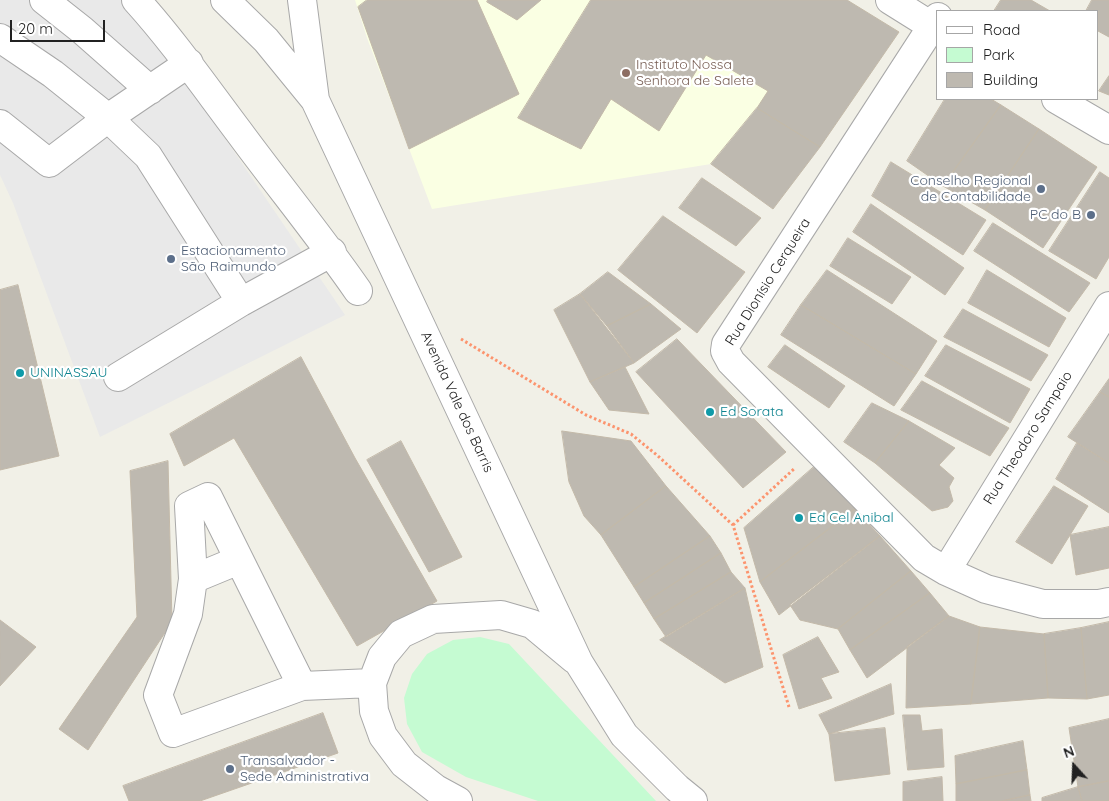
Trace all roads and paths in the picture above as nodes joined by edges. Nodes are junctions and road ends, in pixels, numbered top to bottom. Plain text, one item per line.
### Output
1 (44, 0) edge
2 (136, 0) edge
3 (224, 0) edge
4 (302, 0) edge
5 (890, 0) edge
6 (936, 21) edge
7 (936, 23) edge
8 (0, 38) edge
9 (189, 63) junction
10 (150, 90) junction
11 (315, 100) junction
12 (1058, 100) edge
13 (108, 118) junction
14 (0, 124) edge
15 (1109, 130) edge
16 (332, 252) junction
17 (358, 291) dead end
18 (241, 302) junction
19 (1109, 306) edge
20 (461, 339) dead end
21 (118, 377) dead end
22 (776, 486) dead end
23 (733, 525) junction
24 (239, 560) junction
25 (946, 571) junction
26 (193, 579) junction
27 (1109, 602) edge
28 (579, 663) junction
29 (372, 683) junction
30 (302, 686) junction
31 (788, 707) dead end
32 (458, 801) edge
33 (693, 801) edge

1 - 10 street
2 - 9 street
3 - 11 street, Avenida Vale dos Barris
4 - 11 street
5 - 6 street
7 - 25 street, Rua Dionísio Cerqueira
8 - 13 street
9 - 10 street
9 - 16 street
10 - 13 street
11 - 28 street, Avenida Vale dos Barris
12 - 15 street
13 - 14 street
13 - 18 street
16 - 17 street
16 - 18 street
18 - 21 street
19 - 25 street, Rua Theodoro Sampaio
20 - 23 path
22 - 23 path
23 - 31 path
24 - 26 street
24 - 26 street
24 - 30 street
25 - 27 street
26 - 30 street
28 - 29 street
28 - 33 street, Avenida Vale dos Barris
29 - 30 street
29 - 32 street

